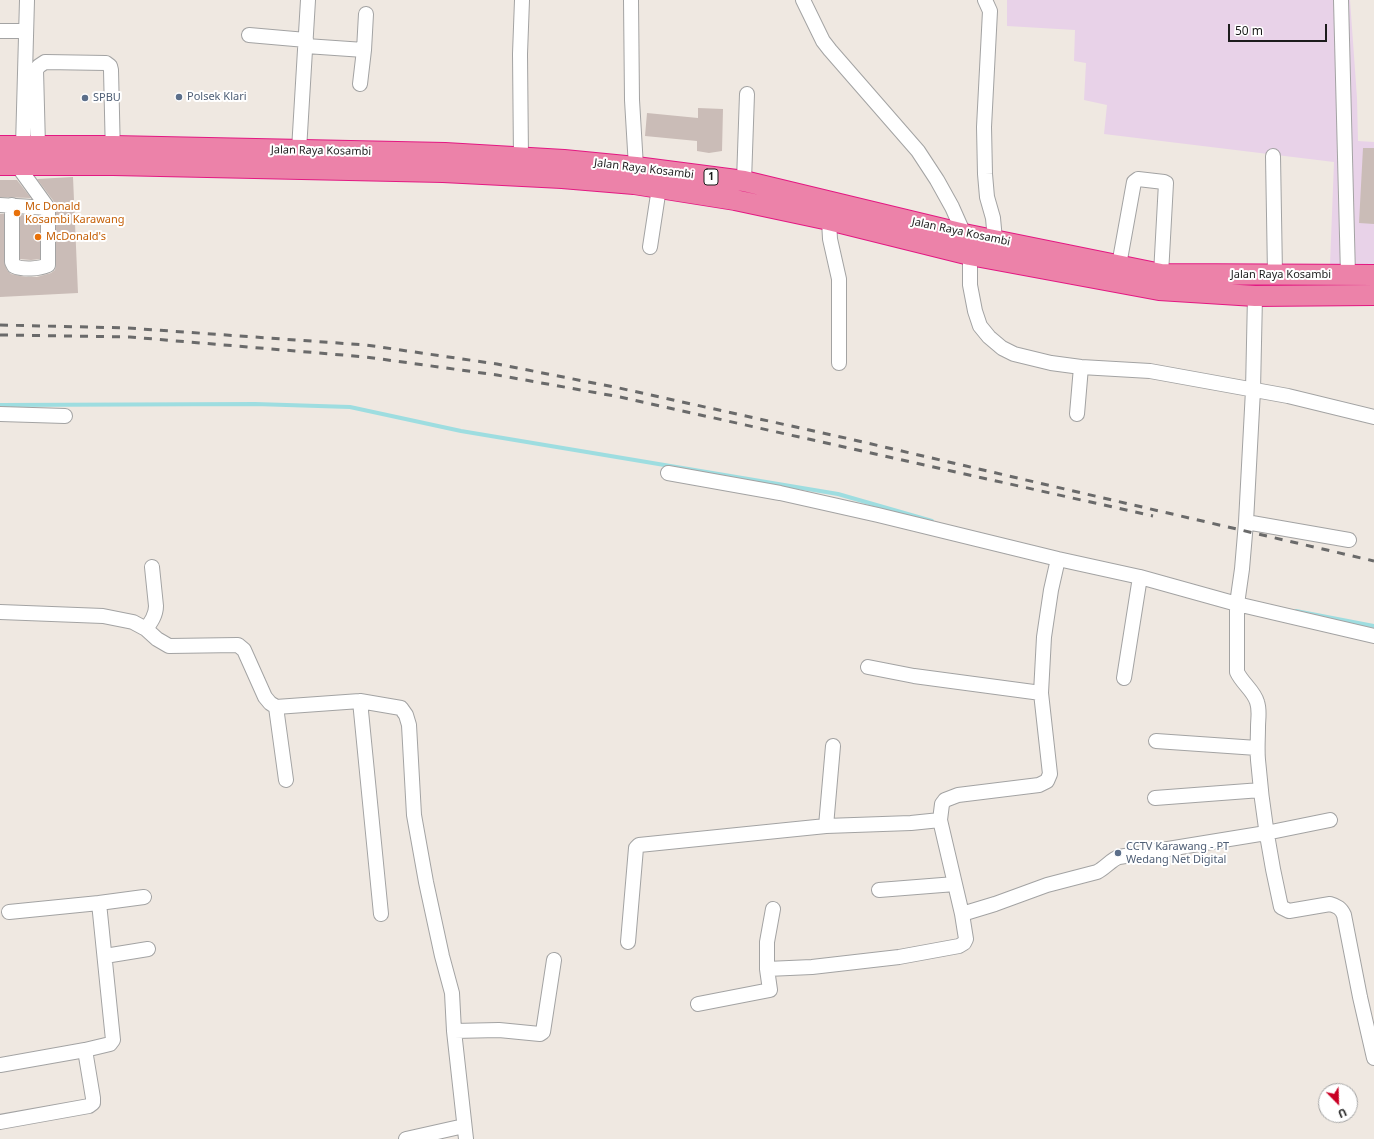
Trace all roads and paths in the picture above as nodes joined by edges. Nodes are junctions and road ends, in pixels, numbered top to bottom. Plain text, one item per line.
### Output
1 (27, 0) edge
2 (308, 0) edge
3 (522, 0) edge
4 (631, 0) edge
5 (803, 0) edge
6 (985, 0) edge
7 (1341, 0) edge
8 (366, 14) dead end
9 (0, 31) edge
10 (26, 31) junction
11 (249, 35) dead end
12 (306, 43) junction
13 (364, 50) junction
14 (360, 84) dead end
15 (747, 94) dead end
16 (0, 146) edge
17 (299, 150) junction
18 (33, 152) junction
19 (113, 155) junction
20 (1274, 156) dead end
21 (521, 158) junction
22 (8, 165) edge
23 (636, 167) junction
24 (744, 181) junction
25 (659, 188) junction
26 (6, 205) edge
27 (48, 208) junction
28 (830, 220) junction
29 (964, 234) junction
30 (995, 240) junction
31 (650, 247) dead end
32 (970, 255) junction
33 (1119, 265) junction
34 (1161, 274) junction
35 (1275, 274) junction
36 (1348, 275) junction
37 (1374, 275) edge
38 (1374, 295) edge
39 (1255, 296) junction
40 (839, 363) dead end
41 (1081, 367) junction
42 (1253, 390) junction
43 (0, 414) edge
44 (1077, 414) dead end
45 (65, 416) dead end
46 (1374, 417) edge
47 (668, 473) dead end
48 (1246, 522) junction
49 (1349, 540) dead end
50 (1058, 559) junction
51 (152, 567) dead end
52 (1140, 577) junction
53 (1237, 601) junction
54 (0, 612) edge
55 (146, 629) junction
56 (1374, 636) edge
57 (868, 667) dead end
58 (1124, 678) dead end
59 (1041, 693) junction
60 (360, 701) junction
61 (276, 707) junction
62 (1156, 741) dead end
63 (833, 746) dead end
64 (1257, 748) junction
65 (286, 780) dead end
66 (1261, 790) junction
67 (1155, 798) dead end
68 (940, 820) junction
69 (1330, 820) dead end
70 (826, 826) junction
71 (1266, 833) junction
72 (955, 884) junction
73 (879, 890) dead end
74 (144, 897) dead end
75 (99, 903) junction
76 (773, 909) dead end
77 (9, 912) dead end
78 (380, 914) dead end
79 (962, 914) junction
80 (628, 942) dead end
81 (148, 949) dead end
82 (105, 956) junction
83 (554, 960) dead end
84 (767, 969) junction
85 (698, 1004) dead end
86 (454, 1031) junction
87 (1372, 1042) edge
88 (84, 1050) junction
89 (1374, 1058) edge
90 (0, 1065) edge
91 (0, 1122) edge
92 (465, 1132) edge
93 (406, 1139) edge

1 - 10 street
2 - 12 street
3 - 21 street
4 - 23 street
5 - 29 street
6 - 30 street
7 - 36 street
8 - 13 street
9 - 10 street
10 - 18 street
11 - 12 street
12 - 13 street
12 - 17 street
13 - 14 street
15 - 24 street
16 - 18 highway, Jalan Raya Kosambi / 1
17 - 19 highway, Jalan Raya Kosambi / 1
17 - 21 highway, Jalan Raya Kosambi / 1
18 - 19 highway, Jalan Raya Kosambi / 1
18 - 19 street
18 - 22 highway, Jalan Raya Kosambi / 1
19 - 25 highway, Jalan Raya Kosambi / 1
20 - 35 street
21 - 23 highway, Jalan Raya Kosambi / 1
22 - 27 street
23 - 24 highway, Jalan Raya Kosambi / 1
24 - 29 highway, Jalan Raya Kosambi / 1
25 - 28 highway, Jalan Raya Kosambi / 1
25 - 31 street
26 - 27 street
26 - 27 street
28 - 32 highway, Jalan Raya Kosambi / 1
28 - 40 street
29 - 30 highway, Jalan Raya Kosambi / 1
30 - 33 highway, Jalan Raya Kosambi / 1
32 - 39 highway, Jalan Raya Kosambi / 1
32 - 41 street
33 - 34 highway, Jalan Raya Kosambi / 1
33 - 34 street
34 - 35 highway, Jalan Raya Kosambi / 1
35 - 36 highway, Jalan Raya Kosambi / 1
36 - 37 highway, Jalan Raya Kosambi / 1
38 - 39 highway, Jalan Raya Kosambi / 1
39 - 42 street
41 - 42 street
41 - 44 street
42 - 46 street
42 - 48 street
43 - 45 street
47 - 50 street
48 - 49 street
48 - 53 street
50 - 52 street
50 - 59 street
51 - 55 street
52 - 53 street
52 - 58 street
53 - 56 street
53 - 64 street
54 - 55 street
55 - 61 street
57 - 59 street
59 - 68 street
60 - 61 street
60 - 78 street
60 - 86 street
61 - 65 street
62 - 64 street
63 - 70 street
64 - 66 street
66 - 67 street
66 - 71 street
68 - 70 street
68 - 72 street
69 - 71 street
70 - 80 street
71 - 79 street
71 - 87 street
72 - 73 street
72 - 79 street
74 - 75 street
75 - 77 street
75 - 82 street
76 - 84 street
79 - 84 street
81 - 82 street
82 - 88 street
83 - 86 street
84 - 85 street
86 - 92 street
87 - 89 street
88 - 90 street
88 - 91 street
92 - 93 street

